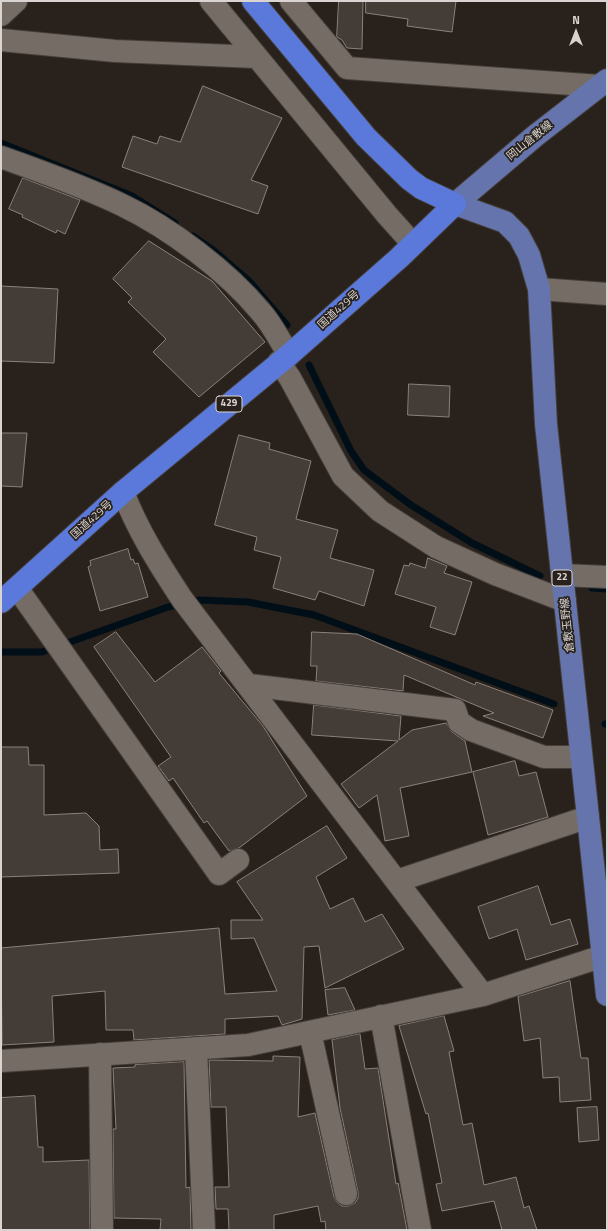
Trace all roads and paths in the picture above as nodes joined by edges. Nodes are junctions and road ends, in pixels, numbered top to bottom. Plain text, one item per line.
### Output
1 (16, 1) edge
2 (211, 1) edge
3 (253, 1) edge
4 (291, 1) edge
5 (1, 15) edge
6 (1, 40) edge
7 (257, 57) junction
8 (603, 83) edge
9 (1, 157) edge
10 (455, 204) junction
11 (412, 244) junction
12 (539, 289) junction
13 (607, 294) edge
14 (284, 359) junction
15 (123, 492) junction
16 (562, 575) junction
17 (607, 577) edge
18 (9, 595) edge
19 (565, 601) junction
20 (249, 685) junction
21 (581, 757) junction
22 (588, 817) junction
23 (238, 860) dead end
24 (397, 881) junction
25 (603, 956) junction
26 (483, 995) junction
27 (607, 995) edge
28 (381, 1016) junction
29 (310, 1032) junction
30 (196, 1048) junction
31 (100, 1054) junction
32 (1, 1061) edge
33 (346, 1194) dead end
34 (102, 1230) edge
35 (204, 1230) edge
36 (420, 1230) edge

1 - 5 street
2 - 7 street
3 - 10 highway
4 - 8 street
6 - 7 street
7 - 11 street
8 - 10 main road, 岡山倉敷線
9 - 14 street
10 - 11 highway, 国道429号 / 429
10 - 12 main road, 倉敷玉野線 / 22
11 - 14 highway, 国道429号 / 429
12 - 13 street
12 - 16 main road, 倉敷玉野線 / 22
14 - 15 highway, 国道429号 / 429
14 - 19 street
15 - 18 highway, 国道429号 / 429
15 - 20 street
16 - 17 street
16 - 19 main road, 倉敷玉野線 / 22
18 - 23 street
19 - 21 main road, 倉敷玉野線 / 22
20 - 21 street
20 - 24 street
21 - 22 main road, 倉敷玉野線 / 22
22 - 24 street
22 - 25 main road, 倉敷玉野線 / 22
24 - 26 street
25 - 26 street
25 - 27 main road, 倉敷玉野線 / 22
26 - 28 street
28 - 29 street
28 - 36 street
29 - 30 street
29 - 33 street
30 - 31 street
30 - 35 street
31 - 32 street
31 - 34 street

